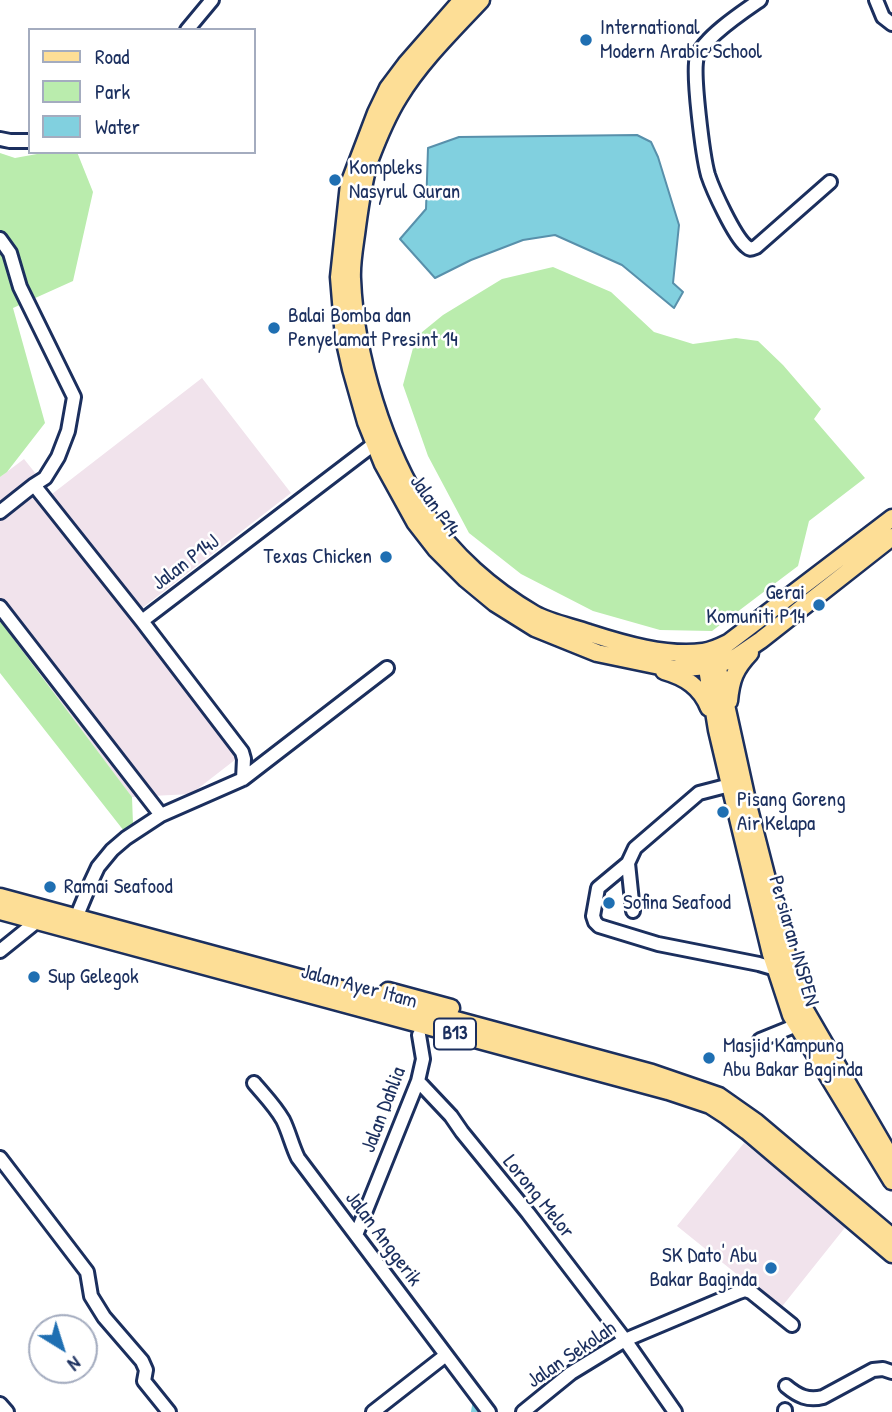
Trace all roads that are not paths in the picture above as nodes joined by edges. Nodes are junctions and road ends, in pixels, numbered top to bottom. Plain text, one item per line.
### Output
1 (212, 0) edge
2 (462, 0) edge
3 (481, 0) edge
4 (760, 0) edge
5 (876, 0) edge
6 (888, 21) edge
7 (189, 28) edge
8 (0, 139) edge
9 (28, 141) edge
10 (830, 182) dead end
11 (0, 239) edge
12 (380, 441) junction
13 (34, 485) junction
14 (0, 512) edge
15 (892, 518) edge
16 (892, 537) edge
17 (0, 607) edge
18 (142, 621) junction
19 (761, 640) junction
20 (710, 658) junction
21 (636, 662) junction
22 (387, 668) dead end
23 (723, 725) junction
24 (242, 752) junction
25 (270, 759) junction
26 (243, 779) junction
27 (730, 785) junction
28 (161, 816) junction
29 (628, 863) junction
30 (0, 897) edge
31 (0, 911) edge
32 (633, 911) dead end
33 (38, 915) junction
34 (76, 918) junction
35 (0, 951) edge
36 (776, 969) junction
37 (303, 993) junction
38 (797, 1025) junction
39 (419, 1035) junction
40 (760, 1040) dead end
41 (418, 1082) junction
42 (254, 1083) dead end
43 (633, 1083) junction
44 (0, 1158) edge
45 (892, 1160) edge
46 (892, 1181) edge
47 (892, 1220) edge
48 (871, 1227) junction
49 (356, 1235) junction
50 (891, 1247) edge
51 (792, 1325) dead end
52 (625, 1340) junction
53 (446, 1355) junction
54 (892, 1372) edge
55 (786, 1386) dead end
56 (0, 1404) edge
57 (6, 1412) edge
58 (169, 1412) edge
59 (373, 1412) edge
60 (489, 1412) edge
61 (523, 1412) edge
62 (675, 1412) edge

1 - 7 street
2 - 12 main road, Jalan P14
3 - 12 main road, Jalan P14
4 - 10 street
5 - 6 street
8 - 9 street
11 - 13 street
12 - 18 street, Jalan P14J
12 - 20 main road, Jalan P14
12 - 21 main road, Jalan P14
13 - 14 street
13 - 18 street
15 - 20 main road, Jalan P14
16 - 19 main road, Jalan P14
17 - 28 street
18 - 24 street
19 - 20 main road, Jalan P14
19 - 23 main road
20 - 21 main road, Jalan P14
20 - 23 main road
21 - 23 main road
22 - 25 street
23 - 27 main road, Persiaran INSPEN
23 - 45 main road, Persiaran INSPEN
24 - 25 street
24 - 26 street
25 - 26 street
26 - 28 street
27 - 29 street
27 - 36 main road, Persiaran INSPEN
28 - 34 street
29 - 32 street
29 - 36 street
30 - 33 main road, B13
31 - 33 main road, Jalan Ayer Itam / B13
33 - 34 main road, Jalan Ayer Itam / B13
33 - 35 street
33 - 37 main road, Jalan Ayer Itam / B13
34 - 48 main road, Jalan Ayer Itam / B13
36 - 38 main road, Persiaran INSPEN
37 - 39 main road
37 - 43 main road, Jalan Ayer Itam / B13
38 - 40 street
38 - 46 main road, Persiaran INSPEN
39 - 41 street, Jalan Dahlia
39 - 43 main road
41 - 49 street, Jalan Dahlia
41 - 52 street, Lorong Melor
42 - 49 street, Jalan Anggerik
43 - 48 main road, Jalan Ayer Itam / B13
44 - 58 street
47 - 48 main road
48 - 50 main road, B13
49 - 53 street, Jalan Anggerik
51 - 52 street, Jalan Sekolah
52 - 61 street, Jalan Sekolah
52 - 62 street, Lorong Melor
53 - 59 street
53 - 60 street, Jalan Anggerik
54 - 55 street
56 - 57 street

